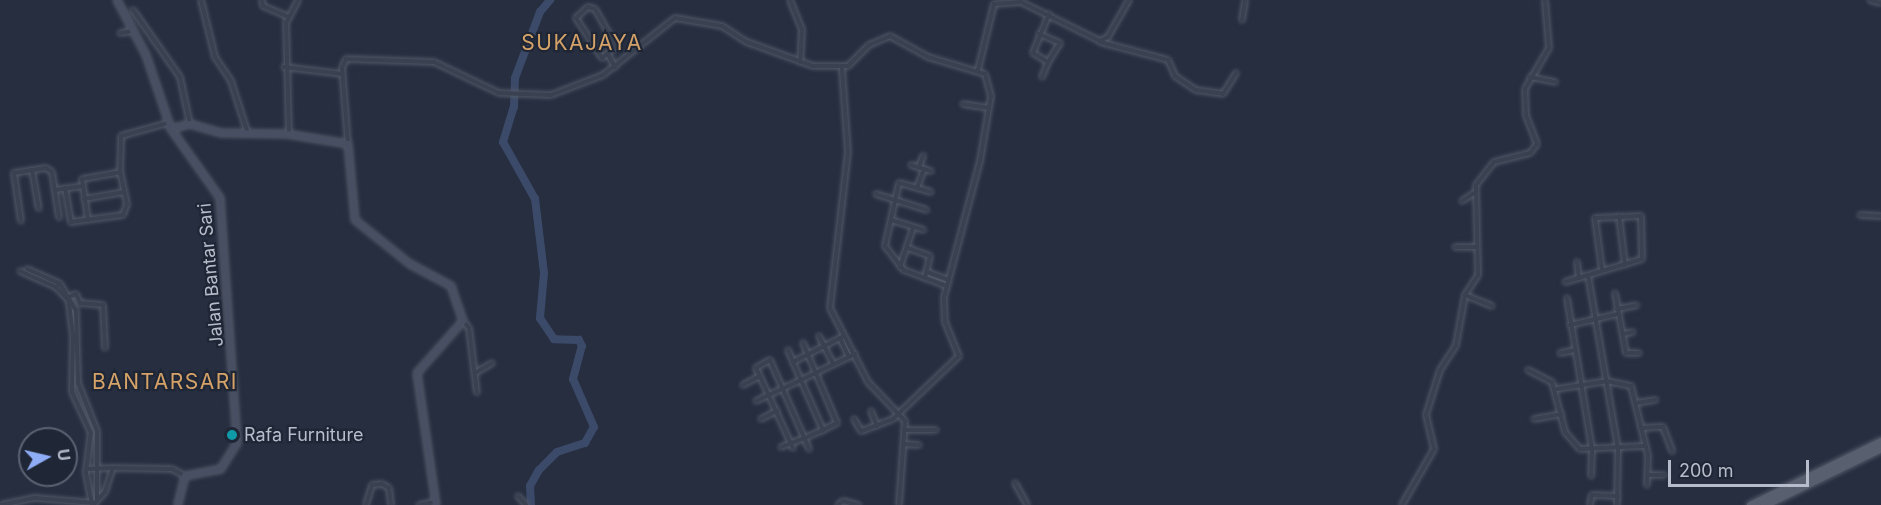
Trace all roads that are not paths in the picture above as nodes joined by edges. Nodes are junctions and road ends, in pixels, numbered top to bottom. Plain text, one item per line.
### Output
1 (117, 0) edge
2 (201, 0) edge
3 (262, 0) edge
4 (297, 0) edge
5 (790, 0) edge
6 (1129, 0) edge
7 (1245, 0) edge
8 (1545, 0) edge
9 (1870, 0) edge
10 (1881, 3) edge
11 (133, 10) dead end
12 (1049, 14) junction
13 (287, 16) junction
14 (1242, 20) dead end
15 (133, 30) junction
16 (120, 33) dead end
17 (1039, 34) junction
18 (1100, 41) junction
19 (608, 54) junction
20 (800, 62) junction
21 (1048, 62) junction
22 (284, 67) junction
23 (615, 67) junction
24 (842, 69) junction
25 (978, 71) junction
26 (1236, 73) dead end
27 (343, 74) junction
28 (1530, 76) junction
29 (1042, 77) dead end
30 (1556, 82) dead end
31 (963, 105) dead end
32 (989, 108) junction
33 (190, 124) junction
34 (170, 126) junction
35 (248, 135) junction
36 (289, 135) junction
37 (348, 144) junction
38 (923, 156) dead end
39 (910, 165) dead end
40 (921, 168) junction
41 (32, 170) junction
42 (931, 171) dead end
43 (120, 172) junction
44 (82, 186) junction
45 (65, 188) junction
46 (917, 188) junction
47 (55, 190) junction
48 (124, 192) junction
49 (931, 192) dead end
50 (1474, 193) junction
51 (876, 194) dead end
52 (84, 199) junction
53 (894, 201) junction
54 (1462, 201) dead end
55 (39, 208) dead end
56 (927, 210) dead end
57 (1860, 215) dead end
58 (1619, 216) junction
59 (1881, 216) edge
60 (59, 217) dead end
61 (88, 220) junction
62 (891, 220) junction
63 (21, 222) dead end
64 (913, 228) junction
65 (923, 230) dead end
66 (1455, 247) dead end
67 (908, 248) junction
68 (1477, 248) junction
69 (1577, 262) dead end
70 (1625, 265) junction
71 (900, 267) junction
72 (27, 269) dead end
73 (1602, 270) junction
74 (20, 271) dead end
75 (927, 272) junction
76 (1588, 274) junction
77 (925, 278) junction
78 (1579, 278) junction
79 (949, 280) junction
80 (1565, 282) dead end
81 (58, 285) junction
82 (947, 286) junction
83 (1615, 293) dead end
84 (1465, 295) junction
85 (71, 296) junction
86 (1567, 298) dead end
87 (1636, 305) dead end
88 (1492, 306) dead end
89 (1617, 311) junction
90 (1594, 319) junction
91 (463, 321) junction
92 (1570, 325) junction
93 (1633, 332) dead end
94 (1623, 334) junction
95 (819, 336) dead end
96 (842, 337) junction
97 (803, 343) dead end
98 (74, 345) junction
99 (824, 345) junction
100 (105, 348) dead end
101 (788, 350) dead end
102 (1575, 350) junction
103 (807, 353) junction
104 (1560, 353) dead end
105 (1639, 353) dead end
106 (855, 354) junction
107 (849, 357) junction
108 (793, 362) junction
109 (492, 363) dead end
110 (833, 364) junction
111 (1528, 370) dead end
112 (816, 372) junction
113 (475, 373) junction
114 (760, 376) junction
115 (801, 380) junction
116 (74, 381) junction
117 (1607, 381) junction
118 (744, 385) dead end
119 (1581, 386) junction
120 (784, 387) junction
121 (1557, 389) junction
122 (477, 393) dead end
123 (769, 395) junction
124 (1656, 400) dead end
125 (756, 401) dead end
126 (1636, 403) junction
127 (777, 411) junction
128 (871, 411) dead end
129 (901, 414) junction
130 (1562, 414) junction
131 (761, 419) dead end
132 (854, 419) dead end
133 (1534, 419) dead end
134 (877, 426) junction
135 (1641, 428) junction
136 (823, 430) junction
137 (904, 430) junction
138 (936, 430) dead end
139 (806, 438) junction
140 (1881, 441) edge
141 (903, 444) junction
142 (919, 445) dead end
143 (792, 446) junction
144 (1644, 446) junction
145 (781, 447) dead end
146 (1618, 448) junction
147 (1881, 448) edge
148 (809, 449) dead end
149 (1592, 449) junction
150 (1672, 451) dead end
151 (1842, 463) junction
152 (91, 468) junction
153 (113, 468) junction
154 (1664, 474) dead end
155 (1648, 475) junction
156 (185, 476) junction
157 (1591, 476) dead end
158 (1015, 483) dead end
159 (1647, 485) dead end
160 (518, 496) dead end
161 (1618, 496) junction
162 (95, 503) edge
163 (435, 504) edge
164 (1, 505) edge
165 (178, 505) edge
166 (366, 505) edge
167 (391, 505) edge
168 (419, 505) edge
169 (526, 505) edge
170 (838, 505) edge
171 (858, 505) edge
172 (899, 505) edge
173 (1027, 505) edge
174 (1402, 505) edge
175 (1590, 505) edge
176 (1617, 505) edge
177 (1750, 505) edge
178 (1764, 505) edge

1 - 15 street, Jalan Bantar Sari
2 - 35 street
3 - 13 street
4 - 13 street
5 - 20 street
6 - 18 street
7 - 14 street
8 - 28 street
9 - 10 street
11 - 33 street
12 - 17 street
12 - 18 street
12 - 25 street
13 - 22 street
15 - 16 street
15 - 34 street, Jalan Bantar Sari
17 - 21 street
17 - 21 street
18 - 26 street
19 - 19 street
19 - 23 street
20 - 23 street
20 - 24 street
21 - 29 street
22 - 27 street
22 - 36 street
23 - 27 street
24 - 25 street
24 - 96 street
25 - 32 street
27 - 37 street
28 - 30 street
28 - 50 street
31 - 32 street
32 - 79 street
33 - 34 street
33 - 35 street
34 - 43 street
34 - 156 street, Jalan Bantar Sari
35 - 36 street
36 - 37 street
37 - 91 street
38 - 40 street
39 - 40 street
40 - 42 street
40 - 46 street
41 - 47 street
41 - 55 street
41 - 63 street
43 - 44 street
43 - 48 street
44 - 45 street
44 - 52 street
45 - 47 street
45 - 61 street
46 - 49 street
46 - 53 street
47 - 60 street
48 - 52 street
48 - 61 street
50 - 54 street
50 - 68 street
51 - 53 street
52 - 61 street
53 - 56 street
53 - 62 street
57 - 59 street
58 - 70 street
58 - 70 street
58 - 73 street
62 - 64 street
62 - 71 street
64 - 65 street
64 - 67 street
66 - 68 street
67 - 71 street
67 - 75 street
68 - 84 street
69 - 78 street
70 - 73 street
71 - 77 street
72 - 81 street
73 - 76 street
74 - 81 street
75 - 77 street
75 - 79 street
76 - 78 street
76 - 90 street
77 - 82 street
78 - 80 street
79 - 82 street
81 - 85 street
81 - 98 street
82 - 129 street
83 - 89 street
84 - 88 street
84 - 174 street
85 - 98 street
85 - 100 street
86 - 92 street
87 - 89 street
89 - 90 street
89 - 94 street
90 - 92 street
90 - 117 street
91 - 113 street
91 - 163 street
92 - 102 street
93 - 94 street
94 - 105 street
95 - 99 street
96 - 99 street
96 - 106 street
96 - 107 street
97 - 103 street
98 - 116 street
99 - 103 street
99 - 110 street
101 - 108 street
102 - 104 street
102 - 119 street
103 - 108 street
103 - 112 street
106 - 107 street
106 - 129 street
107 - 110 street
108 - 115 street
109 - 113 street
110 - 112 street
111 - 121 street
112 - 115 street
112 - 136 street
113 - 122 street
114 - 118 street
114 - 120 street
114 - 123 street
115 - 120 street
115 - 136 street
116 - 152 street
116 - 152 street
117 - 119 street
117 - 126 street
117 - 146 street
119 - 121 street
119 - 149 street
120 - 123 street
120 - 139 street
121 - 130 street
123 - 125 street
123 - 127 street
124 - 126 street
126 - 135 street
127 - 131 street
127 - 143 street
128 - 134 street
129 - 134 street
129 - 137 street
130 - 133 street
130 - 149 street
132 - 134 street
135 - 144 street
135 - 150 street
136 - 139 street
137 - 138 street
137 - 141 street
139 - 143 street
139 - 148 street
140 - 151 main road
141 - 142 street
141 - 172 street
143 - 145 street
144 - 146 street
144 - 155 street
146 - 149 street
146 - 161 street
147 - 151 main road
149 - 157 street
151 - 177 main road
151 - 178 main road
152 - 153 street
152 - 162 street
152 - 162 street
153 - 156 street
153 - 162 street
154 - 155 street
155 - 159 street
156 - 165 street
158 - 173 street
160 - 169 street
161 - 175 street
161 - 176 street
162 - 164 street
163 - 168 street
166 - 167 street
170 - 171 street

